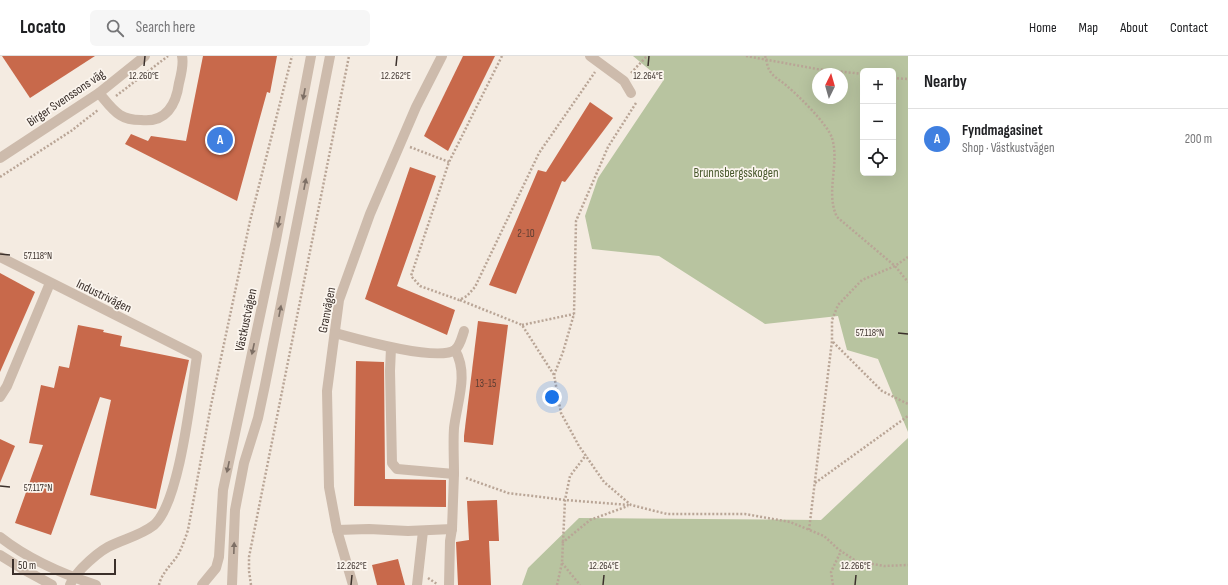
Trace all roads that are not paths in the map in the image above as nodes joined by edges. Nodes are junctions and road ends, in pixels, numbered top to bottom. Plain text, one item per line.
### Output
1 (145, 56) edge
2 (182, 56) edge
3 (311, 56) edge
4 (330, 56) edge
5 (442, 56) edge
6 (590, 56) edge
7 (99, 93) junction
8 (631, 93) road end
9 (0, 158) edge
10 (0, 257) edge
11 (50, 283) junction
12 (464, 331) dead end
13 (335, 333) junction
14 (391, 348) junction
15 (455, 350) junction
16 (0, 397) edge
17 (454, 474) junction
18 (337, 530) junction
19 (452, 530) junction
20 (423, 531) junction
21 (0, 537) edge
22 (0, 555) edge
23 (71, 581) edge
24 (52, 585) edge
25 (96, 585) edge
26 (202, 585) edge
27 (232, 585) edge
28 (353, 585) edge
29 (417, 585) edge
30 (449, 585) edge

1 - 7 street, Birger Svenssons väg
2 - 7 street
3 -> 26 street, Västkustvägen
27 -> 4 street
5 - 13 street, Granvägen
6 - 8 street
7 - 9 street, Birger Svenssons väg
10 - 11 street, Industrivägen
11 - 16 street
11 - 23 street, Industrivägen
12 - 15 street
13 - 14 street
13 - 18 street, Granvägen
14 - 15 street
14 - 17 street
15 - 17 street
17 - 19 street
18 - 20 street
18 - 28 street, Granvägen
19 - 20 street
19 - 30 street
20 - 29 street
21 - 23 street
22 - 24 street
23 - 25 street

